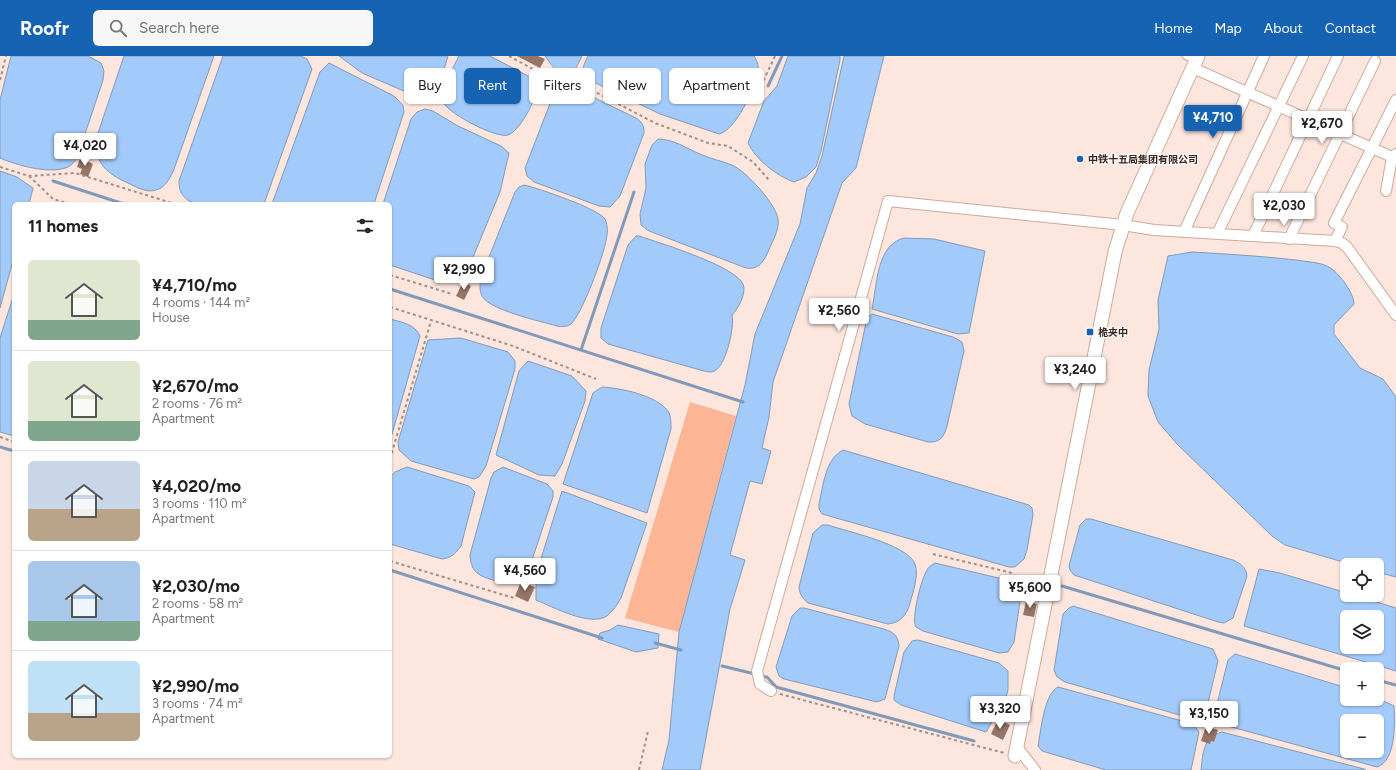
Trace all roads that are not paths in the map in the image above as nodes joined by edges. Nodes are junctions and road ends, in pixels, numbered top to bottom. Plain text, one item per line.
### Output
1 (1264, 56) edge
2 (1303, 56) edge
3 (1338, 56) edge
4 (1193, 60) edge
5 (1375, 61) dead end
6 (1247, 92) junction
7 (1396, 100) edge
8 (1279, 106) junction
9 (1308, 119) junction
10 (1340, 134) junction
11 (1372, 148) junction
12 (1394, 155) edge
13 (1396, 182) edge
14 (1123, 225) junction
15 (1184, 232) junction
16 (1217, 234) junction
17 (1253, 236) junction
18 (1289, 238) junction
19 (1335, 241) junction
20 (1396, 315) edge
21 (771, 691) road end
22 (1016, 751) joint
23 (1035, 770) edge

1 - 6 street
2 - 8 street
3 - 9 street
4 - 6 street
4 - 14 street
5 - 10 street
6 - 8 street
6 - 15 street
7 - 11 street
8 - 9 street
8 - 16 street
9 - 10 street
9 - 17 street
10 - 11 street
10 - 18 street
11 - 12 street
11 - 19 street
12 - 13 street
14 - 15 street
14 - 21 street
14 - 22 street
15 - 16 street
16 - 17 street
17 - 18 street
18 - 19 street
19 - 20 street
22 - 23 street

